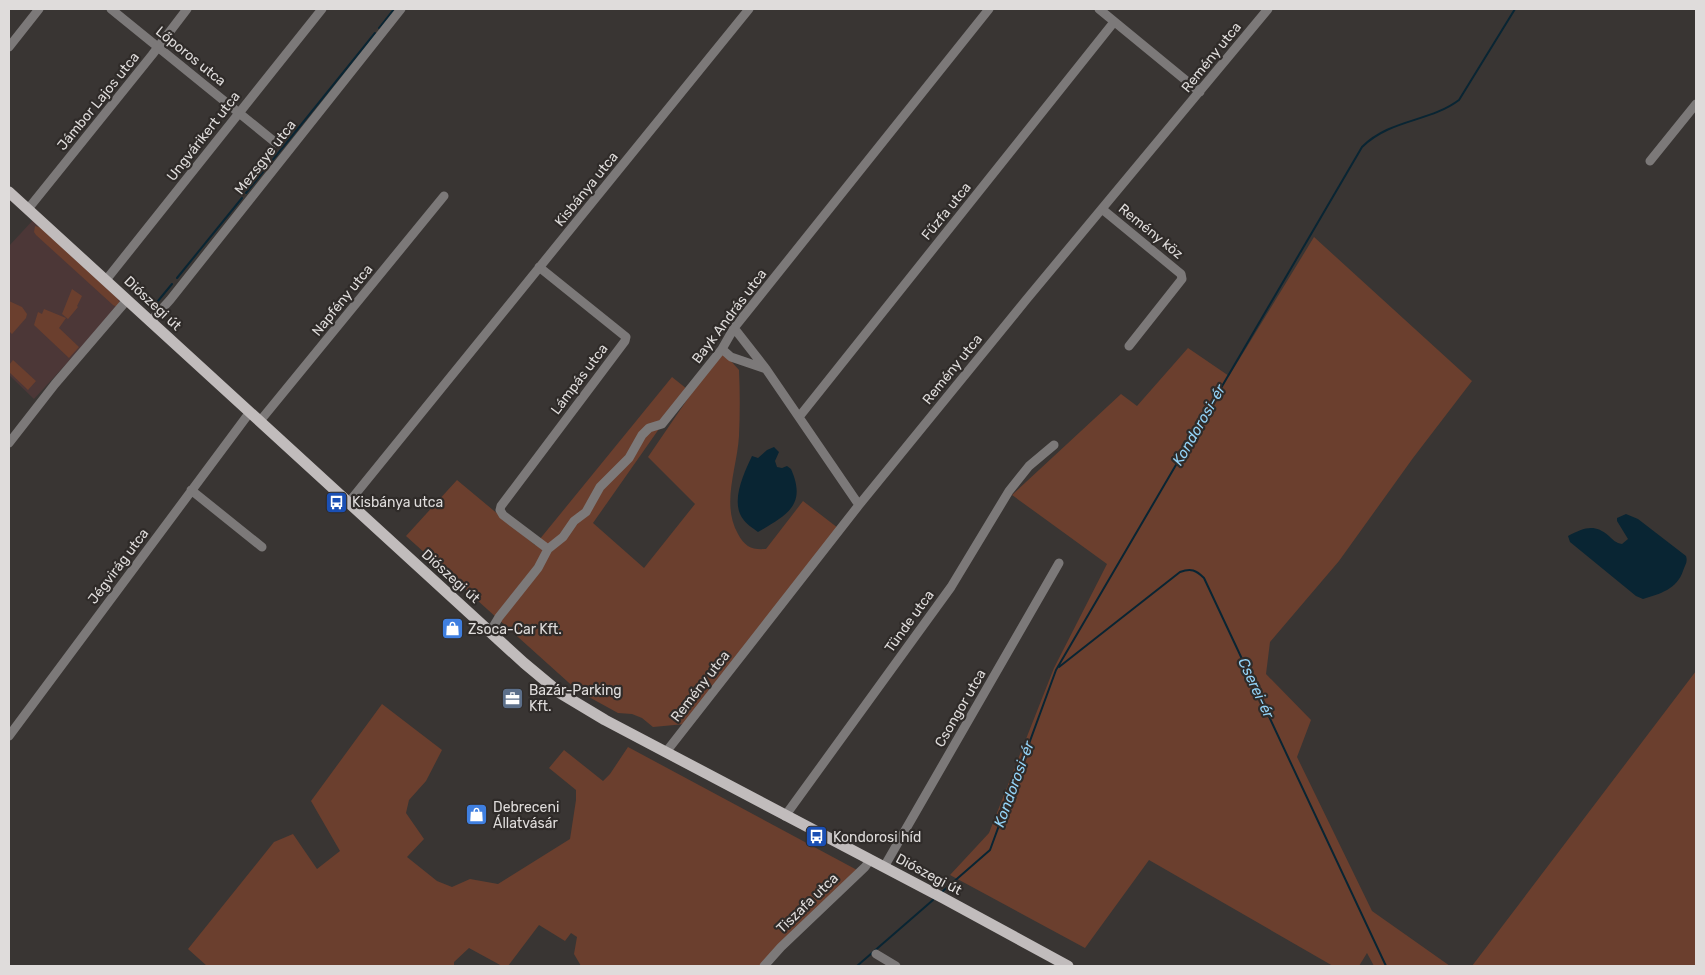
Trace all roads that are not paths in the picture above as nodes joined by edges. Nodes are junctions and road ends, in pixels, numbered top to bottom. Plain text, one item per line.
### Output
1 (40, 9) edge
2 (111, 9) edge
3 (187, 9) edge
4 (322, 9) edge
5 (400, 9) edge
6 (749, 9) edge
7 (988, 9) edge
8 (1098, 9) edge
9 (1268, 9) edge
10 (1114, 22) junction
11 (158, 47) junction
12 (9, 48) edge
13 (1200, 92) junction
14 (1696, 104) edge
15 (239, 113) junction
16 (276, 143) dead end
17 (1650, 161) dead end
18 (9, 192) edge
19 (444, 196) dead end
20 (28, 209) junction
21 (1102, 209) junction
22 (539, 267) junction
23 (106, 280) junction
24 (128, 300) junction
25 (150, 322) junction
26 (734, 328) junction
27 (1128, 346) dead end
28 (722, 349) junction
29 (766, 369) junction
30 (250, 412) junction
31 (799, 417) junction
32 (260, 421) junction
33 (9, 443) edge
34 (1054, 445) dead end
35 (191, 490) junction
36 (349, 502) junction
37 (859, 505) junction
38 (262, 547) dead end
39 (548, 549) junction
40 (1059, 563) dead end
41 (490, 632) junction
42 (9, 736) edge
43 (666, 752) junction
44 (785, 816) junction
45 (870, 860) junction
46 (884, 867) junction
47 (876, 954) dead end
48 (764, 966) edge
49 (896, 966) edge
50 (1068, 966) edge

1 - 12 street
2 - 11 street, Lőporos utca
3 - 11 street, Jámbor Lajos utca
4 - 15 street, Ungvárikert utca
5 - 25 street, Mezsgye utca
6 - 22 street, Kisbánya utca
7 - 26 street, Bayk András utca
8 - 10 street
9 - 13 street, Remény utca
10 - 13 street
10 - 31 street, Fűzfa utca
11 - 15 street, Lőporos utca
11 - 20 street, Jámbor Lajos utca
13 - 21 street, Remény utca
14 - 17 street
15 - 16 street, Lőporos utca
15 - 23 street, Ungvárikert utca
18 - 20 main road, Diószegi út
19 - 32 street, Napfény utca
20 - 23 main road, Diószegi út
21 - 27 street, Remény köz
21 - 37 street, Remény utca
22 - 36 street, Kisbánya utca
22 - 39 street, Lámpás utca
23 - 24 main road, Diószegi út
24 - 25 main road, Diószegi út
24 - 33 street
25 - 30 main road, Diószegi út
26 - 28 street, Bayk András utca
26 - 29 street
28 - 29 street
28 - 39 street, Bayk András utca
29 - 31 street
30 - 32 main road, Diószegi út
30 - 35 street, Jégvirág utca
31 - 37 street
32 - 36 main road, Diószegi út
34 - 44 street, Tünde utca
35 - 38 street
35 - 42 street, Jégvirág utca
36 - 41 main road, Diószegi út
37 - 43 street, Remény utca
39 - 41 street, Bayk András utca
40 - 46 street, Csongor utca
41 - 43 main road, Diószegi út
43 - 44 main road, Diószegi út
44 - 45 main road, Diószegi út
45 - 46 main road, Diószegi út
45 - 48 street, Tiszafa utca
46 - 50 main road, Diószegi út
47 - 49 street

